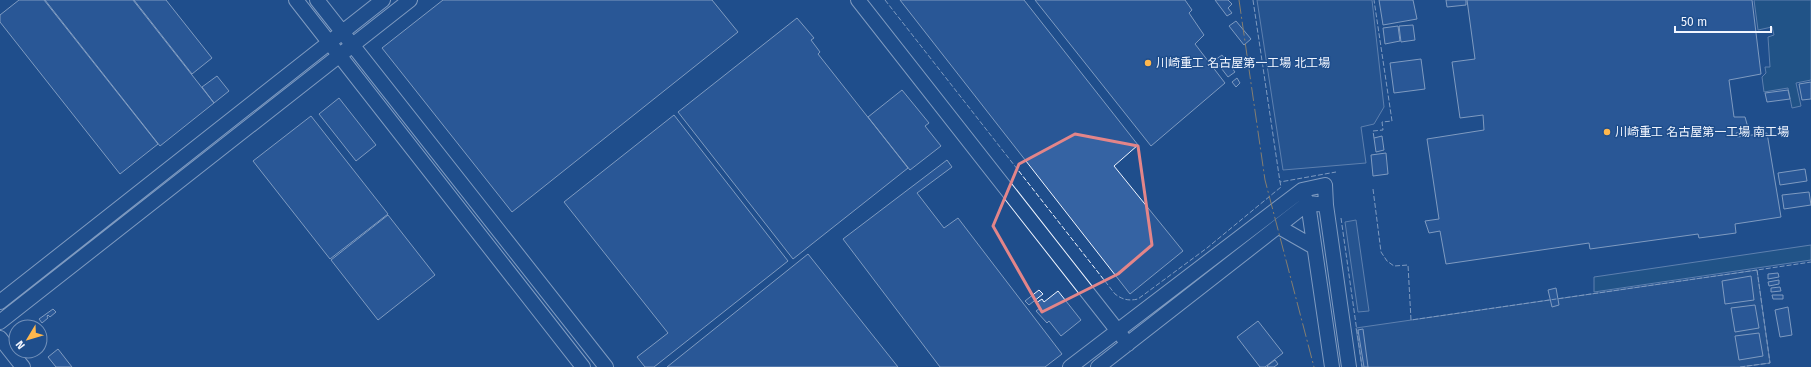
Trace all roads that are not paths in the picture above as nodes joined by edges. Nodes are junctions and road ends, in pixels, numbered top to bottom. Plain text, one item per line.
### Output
1 (296, 0) edge
2 (317, 0) edge
3 (383, 0) edge
4 (410, 0) edge
5 (858, 0) edge
6 (342, 32) junction
7 (330, 42) junction
8 (353, 45) junction
9 (340, 55) junction
10 (1302, 190) junction
11 (1308, 203) junction
12 (1326, 205) junction
13 (1279, 227) junction
14 (1314, 247) junction
15 (0, 302) edge
16 (0, 322) edge
17 (1117, 330) junction
18 (0, 338) edge
19 (1128, 344) junction
20 (23, 367) edge
21 (583, 367) edge
22 (606, 367) edge
23 (1070, 367) edge
24 (1098, 367) edge
25 (1332, 367) edge
26 (1349, 367) edge

1 - 7 street
2 - 6 street
3 - 6 street
4 - 8 street
5 - 17 street
6 - 7 street
6 - 8 street
7 - 9 street
7 - 15 street
8 - 9 street
8 - 22 street
9 - 16 street
9 - 21 street
10 - 11 street
10 - 12 street
10 - 17 street
11 - 12 street
11 - 13 street
11 - 14 street
12 - 26 street
13 - 14 street
13 - 19 street
14 - 25 street
17 - 19 street
17 - 23 street
18 - 20 street
19 - 24 street

